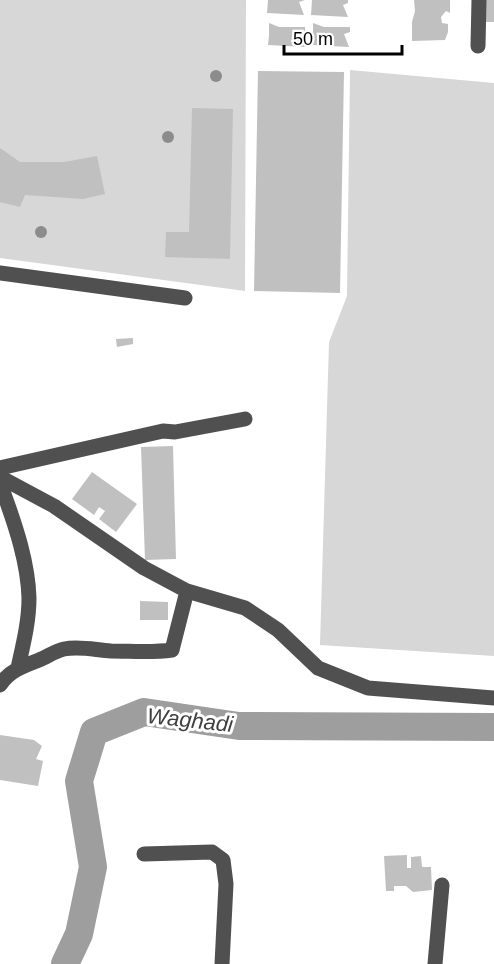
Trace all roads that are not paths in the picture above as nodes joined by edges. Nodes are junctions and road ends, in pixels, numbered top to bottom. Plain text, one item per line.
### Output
1 (479, 0) edge
2 (478, 46) dead end
3 (0, 273) edge
4 (185, 298) dead end
5 (245, 418) dead end
6 (0, 468) edge
7 (0, 477) edge
8 (0, 488) edge
9 (187, 591) junction
10 (18, 668) junction
11 (0, 685) edge
12 (494, 698) edge
13 (144, 854) dead end
14 (442, 885) dead end
15 (222, 964) edge
16 (435, 964) edge

1 - 2 street
3 - 4 street
5 - 6 street
7 - 9 street
8 - 10 street
9 - 10 street
9 - 12 street
10 - 11 street
13 - 15 street
14 - 16 street

